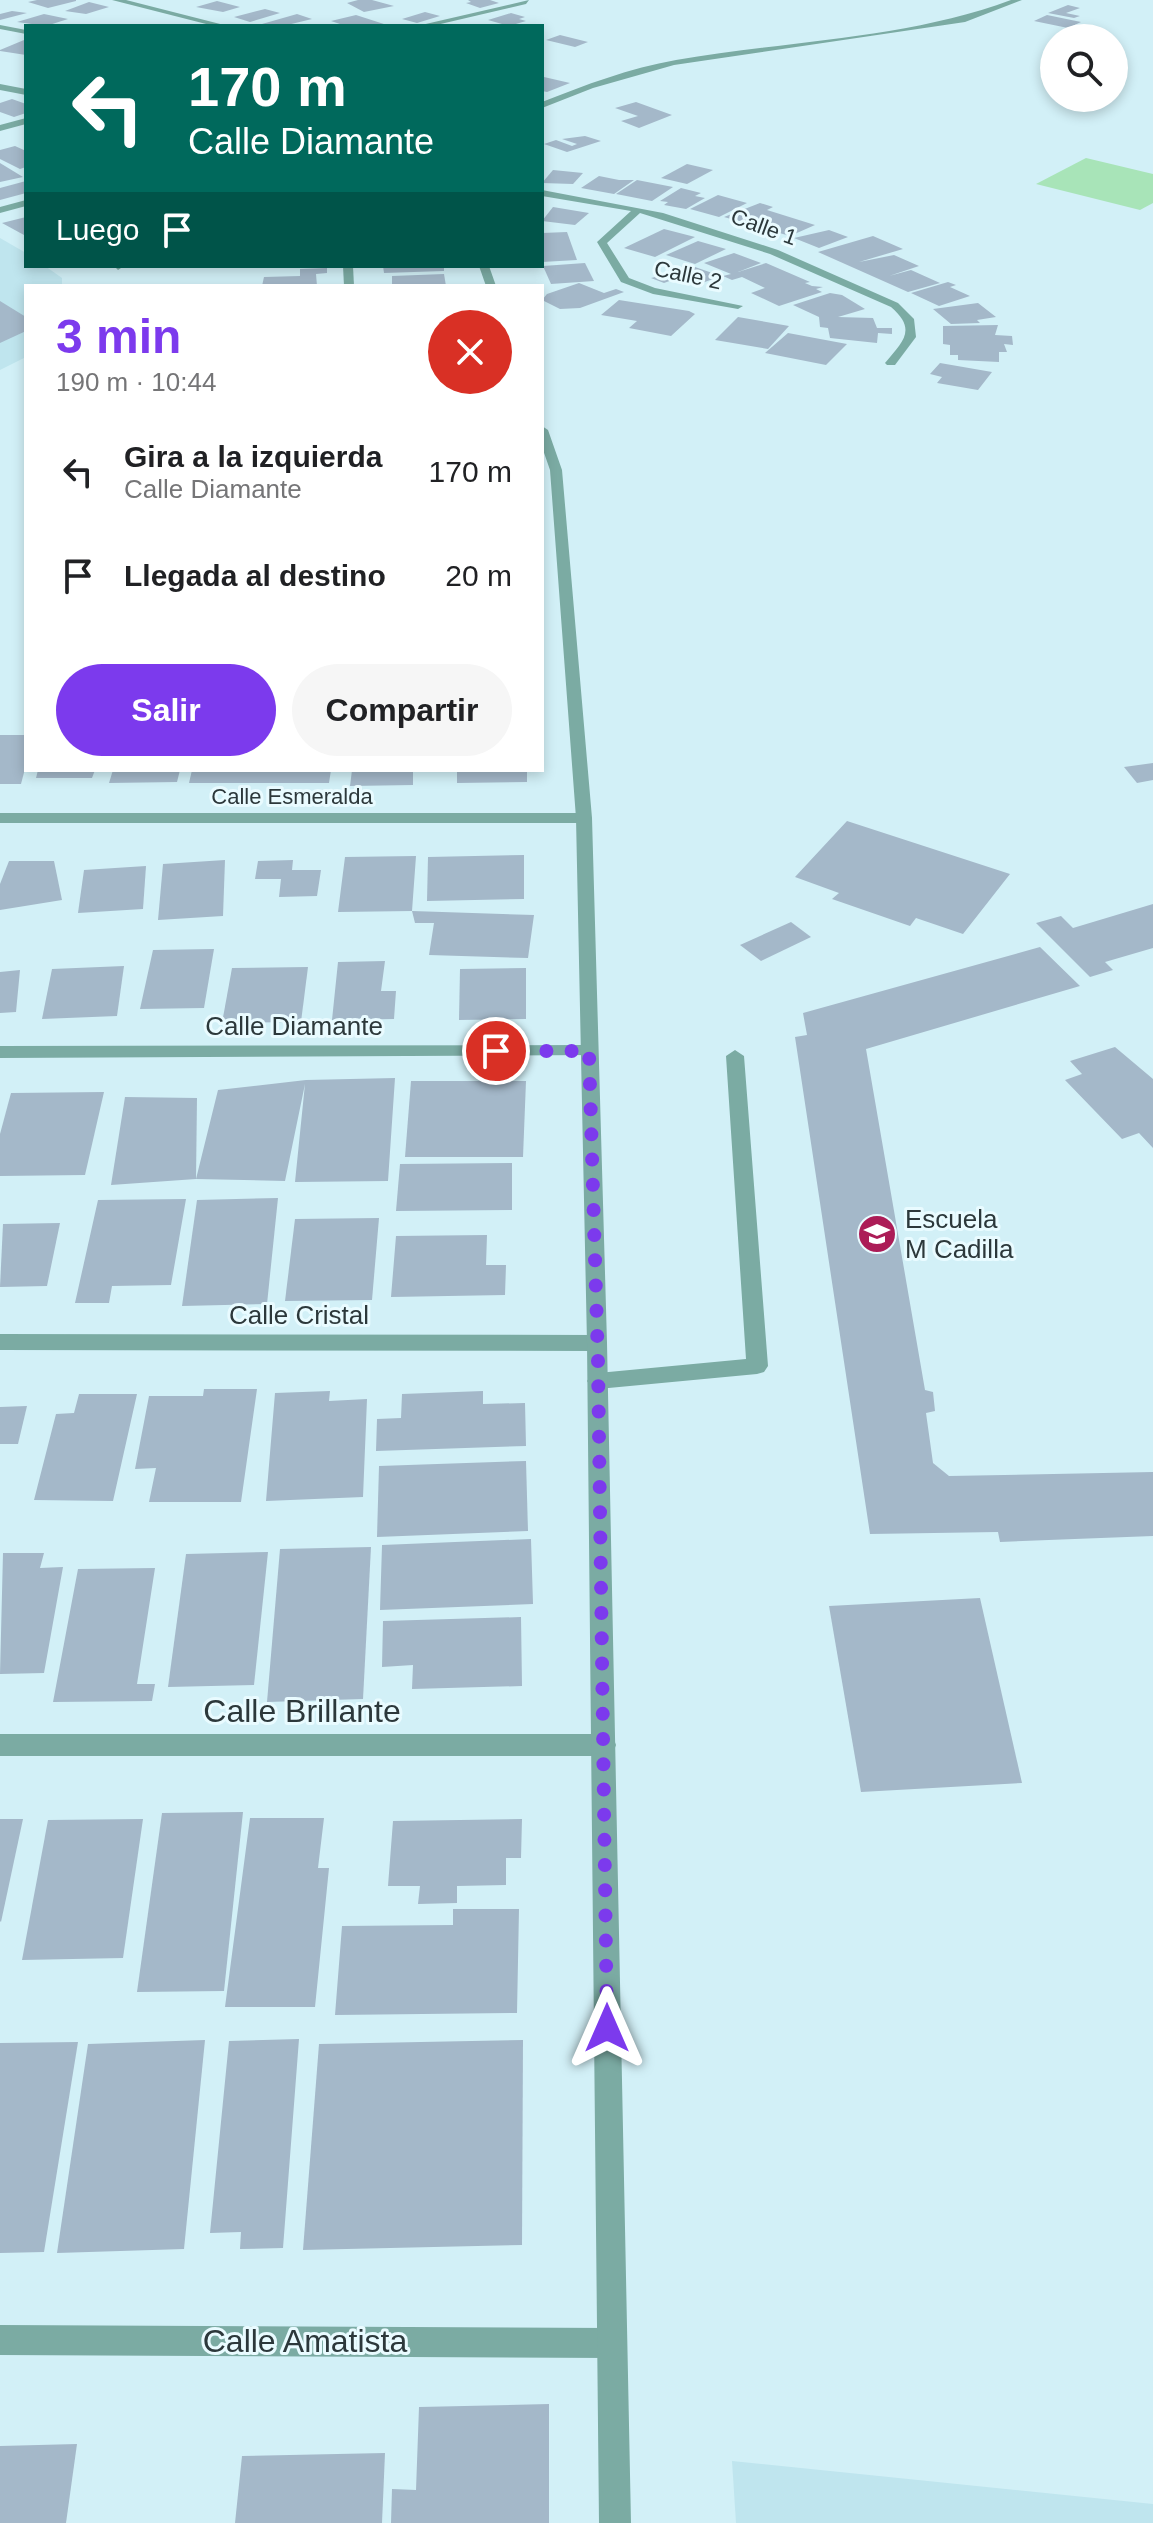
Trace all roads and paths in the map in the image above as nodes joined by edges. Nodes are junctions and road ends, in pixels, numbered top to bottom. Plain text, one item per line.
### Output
1 (116, 0) edge
2 (1018, 0) edge
3 (526, 2) edge
4 (166, 4) dead end
5 (152, 8) junction
6 (445, 21) junction
7 (216, 24) edge
8 (431, 24) edge
9 (465, 24) edge
10 (0, 27) edge
11 (24, 32) edge
12 (0, 87) edge
13 (24, 92) edge
14 (544, 104) edge
15 (24, 122) edge
16 (0, 128) edge
17 (544, 193) edge
18 (24, 204) edge
19 (0, 210) edge
20 (637, 211) junction
21 (738, 306) dead end
22 (891, 363) dead end
23 (544, 436) edge
24 (0, 818) edge
25 (584, 818) junction
26 (589, 1051) junction
27 (0, 1052) edge
28 (735, 1056) dead end
29 (0, 1342) edge
30 (597, 1343) junction
31 (598, 1381) junction
32 (0, 1745) edge
33 (604, 1745) junction
34 (0, 2340) edge
35 (610, 2343) junction
36 (615, 2523) edge

1 - 5 street
2 - 14 street
3 - 6 street
4 - 5 street
5 - 7 street
6 - 8 street
6 - 9 street
10 - 11 street
12 - 13 street
15 - 16 street
17 - 20 street, Calle 1
18 - 19 street
20 - 21 street, Calle 2
20 - 22 street, Calle 1
23 - 25 street
24 - 25 street, Calle Esmeralda
25 - 26 street
26 - 27 street, Calle Diamante
26 - 30 street
28 - 31 street
29 - 30 street, Calle Cristal
30 - 31 street
31 - 33 street
32 - 33 street, Calle Brillante
33 - 35 street
34 - 35 street, Calle Amatista
35 - 36 street

